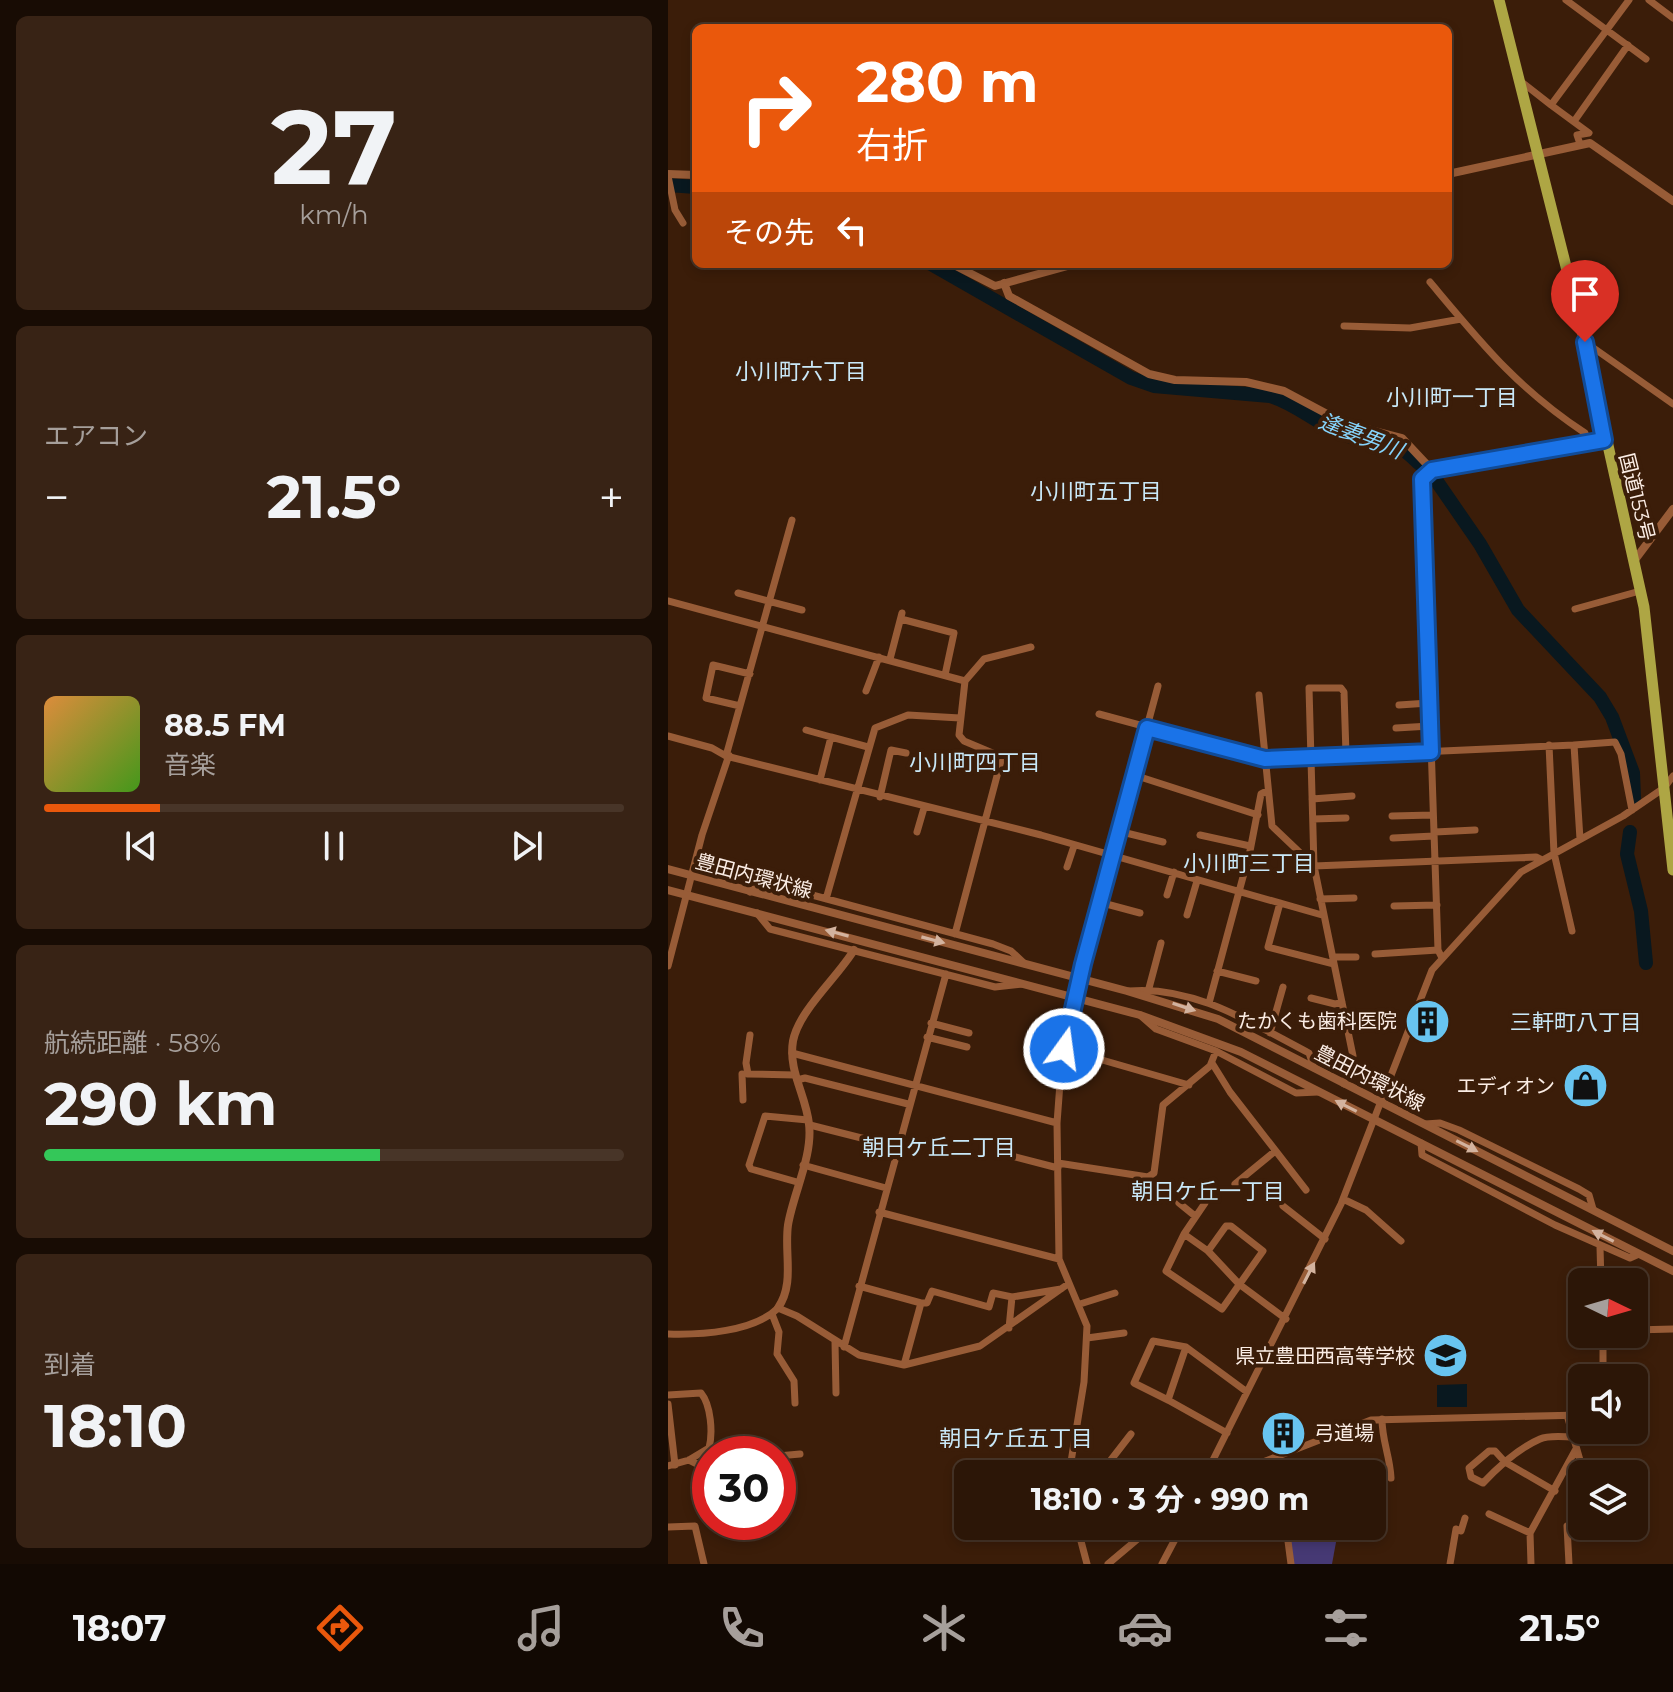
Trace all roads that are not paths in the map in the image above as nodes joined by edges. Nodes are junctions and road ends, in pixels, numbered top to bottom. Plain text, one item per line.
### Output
1 (1499, 0) edge
2 (1566, 0) edge
3 (1629, 0) edge
4 (1649, 0) edge
5 (1661, 4) edge
6 (1673, 18) edge
7 (1606, 29) junction
8 (1628, 45) junction
9 (1646, 59) dead end
10 (1517, 79) junction
11 (1551, 105) junction
12 (1575, 120) junction
13 (1580, 144) junction
14 (1536, 154) junction
15 (1452, 173) edge
16 (668, 175) edge
17 (692, 175) edge
18 (1673, 201) edge
19 (683, 223) dead end
20 (959, 268) edge
21 (1060, 268) edge
22 (1430, 282) dead end
23 (1004, 283) junction
24 (1461, 319) junction
25 (1344, 326) dead end
26 (1585, 342) junction
27 (1673, 404) edge
28 (1604, 440) junction
29 (1588, 442) junction
30 (1432, 470) junction
31 (1673, 509) edge
32 (792, 520) dead end
33 (1634, 561) junction
34 (1640, 591) junction
35 (738, 593) dead end
36 (668, 601) edge
37 (770, 603) junction
38 (1575, 609) dead end
39 (802, 610) dead end
40 (764, 624) junction
41 (1031, 647) dead end
42 (879, 657) junction
43 (890, 659) junction
44 (750, 674) junction
45 (945, 675) junction
46 (965, 681) junction
47 (1158, 686) dead end
48 (866, 691) dead end
49 (1259, 695) dead end
50 (1429, 703) junction
51 (1399, 705) dead end
52 (740, 706) junction
53 (1099, 714) dead end
54 (960, 718) junction
55 (1430, 726) junction
56 (1147, 728) junction
57 (1396, 728) dead end
58 (806, 730) dead end
59 (668, 736) edge
60 (831, 737) junction
61 (1549, 745) junction
62 (1574, 745) junction
63 (868, 747) junction
64 (1431, 752) junction
65 (906, 753) dead end
66 (1346, 754) junction
67 (1310, 755) junction
68 (728, 756) junction
69 (1265, 759) junction
70 (1134, 775) junction
71 (1673, 776) edge
72 (820, 780) junction
73 (1664, 788) junction
74 (857, 791) junction
75 (1267, 791) junction
76 (1352, 796) dead end
77 (880, 797) junction
78 (1312, 799) junction
79 (924, 808) junction
80 (1632, 810) junction
81 (1258, 815) junction
82 (1433, 815) junction
83 (1392, 816) dead end
84 (1346, 818) dead end
85 (1313, 819) junction
86 (983, 823) junction
87 (1671, 827) edge
88 (1475, 830) dead end
89 (1118, 831) junction
90 (917, 832) dead end
91 (1434, 834) junction
92 (1200, 835) dead end
93 (1393, 838) dead end
94 (1580, 839) junction
95 (1163, 842) dead end
96 (1074, 846) junction
97 (1250, 846) junction
98 (1554, 853) junction
99 (1111, 856) junction
100 (1542, 860) junction
101 (1435, 861) junction
102 (1314, 866) junction
103 (1067, 867) dead end
104 (668, 869) edge
105 (1673, 870) edge
106 (1174, 872) junction
107 (691, 875) junction
108 (1197, 881) junction
109 (668, 890) edge
110 (1238, 891) junction
111 (750, 892) junction
112 (1167, 895) dead end
113 (687, 896) junction
114 (1354, 898) dead end
115 (826, 899) junction
116 (1320, 899) junction
117 (1099, 902) junction
118 (1280, 903) junction
119 (1437, 905) junction
120 (1394, 906) dead end
121 (855, 907) junction
122 (757, 913) junction
123 (1140, 913) dead end
124 (1187, 915) dead end
125 (1322, 915) junction
126 (905, 921) junction
127 (870, 923) junction
128 (886, 927) junction
129 (1572, 931) dead end
130 (955, 934) junction
131 (1161, 943) dead end
132 (854, 950) junction
133 (906, 952) junction
134 (1375, 954) dead end
135 (1440, 954) junction
136 (1356, 957) dead end
137 (887, 959) junction
138 (1333, 961) junction
139 (1025, 964) junction
140 (668, 966) edge
141 (1217, 971) junction
142 (946, 974) junction
143 (1080, 980) junction
144 (1256, 981) dead end
145 (1022, 984) junction
146 (1283, 987) dead end
147 (1149, 988) junction
148 (1127, 991) junction
149 (1076, 998) junction
150 (1311, 998) dead end
151 (1342, 1002) junction
152 (1209, 1003) junction
153 (1140, 1015) junction
154 (931, 1023) junction
155 (969, 1033) dead end
156 (1270, 1033) junction
157 (750, 1035) dead end
158 (927, 1037) junction
159 (967, 1047) dead end
160 (1064, 1049) junction
161 (1216, 1051) junction
162 (792, 1053) junction
163 (1212, 1063) junction
164 (1314, 1068) junction
165 (742, 1074) junction
166 (796, 1078) junction
167 (914, 1082) junction
168 (1344, 1084) junction
169 (1189, 1085) junction
170 (1318, 1092) junction
171 (743, 1100) dead end
172 (1381, 1101) junction
173 (908, 1104) junction
174 (1372, 1120) junction
175 (809, 1122) junction
176 (1057, 1123) junction
177 (1425, 1124) junction
178 (1421, 1143) junction
179 (897, 1147) junction
180 (1006, 1150) dead end
181 (1274, 1152) junction
182 (803, 1165) junction
183 (1058, 1166) junction
184 (797, 1182) junction
185 (1235, 1184) dead end
186 (886, 1188) junction
187 (1306, 1190) dead end
188 (1343, 1199) junction
189 (1179, 1203) dead end
190 (1205, 1203) dead end
191 (1283, 1206) dead end
192 (1593, 1209) junction
193 (879, 1212) junction
194 (1195, 1216) junction
195 (1184, 1234) junction
196 (1325, 1239) junction
197 (1401, 1241) dead end
198 (1600, 1247) junction
199 (1208, 1251) junction
200 (1673, 1251) edge
201 (1639, 1254) junction
202 (1059, 1259) junction
203 (1601, 1268) edge
204 (1673, 1271) edge
205 (1239, 1284) junction
206 (859, 1286) junction
207 (1064, 1287) junction
208 (1115, 1293) dead end
209 (1012, 1297) junction
210 (921, 1303) junction
211 (1080, 1304) junction
212 (775, 1311) junction
213 (1286, 1319) junction
214 (1009, 1328) junction
215 (1673, 1329) edge
216 (1648, 1330) edge
217 (1124, 1333) dead end
218 (668, 1334) edge
219 (1087, 1338) junction
220 (835, 1342) junction
221 (844, 1347) junction
222 (1186, 1347) junction
223 (904, 1365) junction
224 (1247, 1392) junction
225 (836, 1393) dead end
226 (668, 1395) edge
227 (1168, 1400) junction
228 (795, 1403) dead end
229 (668, 1404) edge
230 (1567, 1415) joint
231 (1382, 1419) junction
232 (1568, 1419) edge
233 (1227, 1433) junction
234 (1131, 1434) dead end
235 (1568, 1437) edge
236 (1575, 1444) edge
237 (1576, 1449) junction
238 (796, 1454) edge
239 (800, 1454) dead end
240 (1276, 1455) junction
241 (689, 1460) junction
242 (1071, 1460) edge
243 (1111, 1460) edge
244 (1213, 1460) edge
245 (1264, 1460) edge
246 (1277, 1460) edge
247 (1580, 1460) edge
248 (692, 1462) edge
249 (1505, 1462) junction
250 (671, 1466) edge
251 (1391, 1478) dead end
252 (1555, 1491) junction
253 (1489, 1514) dead end
254 (1465, 1518) dead end
255 (1567, 1526) dead end
256 (668, 1527) edge
257 (1530, 1533) junction
258 (1081, 1540) edge
259 (1136, 1540) edge
260 (1175, 1540) edge
261 (1288, 1540) edge
262 (704, 1564) edge
263 (1087, 1564) edge
264 (1108, 1564) edge
265 (1162, 1564) edge
266 (1291, 1564) edge
267 (1450, 1564) edge
268 (1531, 1564) edge
269 (1569, 1564) edge

1 - 10 highway, 国道153号
2 - 7 street
3 - 7 street
4 - 5 street
5 - 6 street
7 - 8 street
7 - 11 street
8 - 9 street
8 - 12 street
10 - 11 street
10 - 14 highway, 国道153号
11 - 12 street
12 - 13 street
13 - 14 street
13 - 18 street
14 - 15 street
14 - 26 highway, 国道153号
16 - 17 street
16 - 19 street
20 - 23 street
21 - 23 street
22 - 24 street
23 - 30 street
24 - 25 street
24 - 29 street
26 - 27 street
26 - 28 highway, 国道153号
28 - 29 street
28 - 33 highway, 国道153号
29 - 30 street
30 - 50 street
31 - 33 street
32 - 37 street
33 - 34 highway, 国道153号
34 - 38 street
34 - 73 highway, 国道153号
35 - 37 street
36 - 40 street
37 - 39 street
37 - 40 street
40 - 42 street
40 - 44 street
41 - 46 street
42 - 43 street
42 - 48 street
43 - 45 street
43 - 45 street
44 - 52 street
44 - 52 street
45 - 46 street
46 - 54 street
47 - 56 street
49 - 69 street
50 - 51 street
50 - 55 street
52 - 68 street
53 - 56 street
54 - 63 street
54 - 86 street
55 - 57 street
55 - 64 street
56 - 69 street
56 - 70 street
58 - 60 street
59 - 68 street
60 - 63 street
60 - 72 street
61 - 62 street
61 - 64 street
61 - 98 street
62 - 80 street
62 - 94 street
63 - 74 street
64 - 66 street
64 - 82 street
65 - 77 street
66 - 67 street
66 - 67 street
67 - 69 street
67 - 78 street
68 - 72 street
68 - 107 street
69 - 75 street
70 - 81 street
70 - 89 street
71 - 73 street
72 - 74 street
73 - 80 street
73 - 87 highway, 国道153号
74 - 77 street
74 - 115 street
75 - 81 street
75 - 102 street
76 - 78 street
77 - 79 street
78 - 85 street
79 - 86 street
79 - 90 street
80 - 94 street
81 - 97 street
82 - 83 street
82 - 91 street
84 - 85 street
85 - 102 street
86 - 96 street
86 - 130 street
87 - 105 highway, 国道153号
88 - 91 street
89 - 95 street
89 - 99 street
91 - 93 street
91 - 101 street
92 - 97 street
94 - 98 street
96 - 99 street
96 - 103 street
97 - 110 street
98 - 100 street
98 - 129 street
99 - 106 street
99 - 117 street
100 - 101 street
100 - 135 street
101 - 102 street
101 - 119 street
102 - 116 street
104 - 107 street, 豊田内環状線
106 - 108 street
106 - 112 street
107 - 111 street, 豊田内環状線
107 - 113 street
108 - 110 street
108 - 124 street
109 - 113 street, 豊田内環状線
110 - 118 street
110 - 141 street
111 - 115 street
111 - 127 street, 豊田内環状線
113 - 122 street, 豊田内環状線
113 - 140 street
114 - 116 street
115 - 121 street
116 - 125 street
117 - 123 street
117 - 143 street
118 - 125 street
118 - 138 street
119 - 120 street
119 - 135 street
121 - 126 street
121 - 127 street
122 - 132 street
133 -> 122 street, 豊田内環状線
125 - 138 street
126 - 128 street
126 - 130 street
127 - 128 street, 豊田内環状線
128 -> 139 street, 豊田内環状線
130 - 139 street
131 - 147 street
132 - 137 street
132 - 162 street
133 - 137 street
133 - 145 street, 豊田内環状線
134 - 135 street
135 - 172 street
136 - 138 street
137 - 142 street
138 - 151 street
139 - 143 street, 豊田内環状線
141 - 144 street
141 - 152 street
142 - 145 street
142 - 154 street
143 - 148 street, 豊田内環状線
143 - 149 street
145 - 149 street, 豊田内環状線
146 - 156 street
147 - 148 street
147 - 152 street
148 -> 164 street, 豊田内環状線
149 - 153 street, 豊田内環状線
149 - 160 street
150 - 151 street
151 - 168 street
152 - 156 street
153 - 161 street
153 - 170 street, 豊田内環状線
154 - 155 street
154 - 158 street
156 - 164 street
157 - 165 street
158 - 159 street
158 - 167 street
160 - 169 street
160 - 176 street
161 - 163 street
161 - 170 street
162 - 166 street
162 - 167 street
163 - 169 street
163 - 181 street
164 - 168 street, 豊田内環状線
165 - 166 street
165 - 171 street
166 - 173 street
166 - 175 street
167 - 173 street
167 - 176 street
168 - 172 street, 豊田内環状線
169 - 183 street
174 -> 170 street, 豊田内環状線
172 - 174 street
172 - 177 street, 豊田内環状線
173 - 179 street
174 - 178 street, 豊田内環状線
174 - 188 street
175 - 179 street
175 - 182 street
175 - 184 street
176 - 183 street
177 -> 192 street, 豊田内環状線
177 - 192 street
178 - 198 street
201 -> 178 street, 豊田内環状線
179 - 186 street
180 - 183 street
181 - 185 street
181 - 187 street
182 - 184 street
182 - 186 street
183 - 202 street
184 - 212 street
186 - 193 street
188 - 196 street
188 - 197 street
189 - 194 street
190 - 194 street
191 - 196 street
192 - 200 street, 豊田内環状線
193 - 202 street
193 - 206 street
194 - 195 street
195 - 199 street
195 - 205 street
213 -> 196 street
198 - 201 street
198 - 203 street
199 - 205 street
199 - 205 street
201 - 204 street, 豊田内環状線
202 - 207 street
205 - 213 street
206 - 210 street
206 - 221 street
207 - 209 street
207 - 211 street
207 - 214 street
208 - 211 street
209 - 210 street
209 - 214 street
210 - 223 street
211 - 219 street
212 - 218 street
212 - 220 street
212 - 228 street
213 - 224 street
214 - 223 street
215 - 216 street
217 - 219 street
219 - 242 street
220 - 221 street
220 - 225 street
221 - 223 street
222 - 224 street
222 - 227 street
222 - 227 street
224 - 233 street
226 - 241 street
227 - 233 street
229 - 250 street
230 - 231 street
230 - 232 street
231 - 240 street
231 - 251 street
233 - 244 street
234 - 243 street
235 - 249 street
236 - 237 street
237 - 247 street
237 - 252 street
238 - 239 street
240 - 245 street
240 - 246 street
241 - 248 street
241 - 250 street
249 - 249 street
249 - 252 street
252 - 257 street
253 - 257 street
254 - 267 street
255 - 269 street
256 - 262 street
257 - 268 street
258 - 263 street
259 - 264 street
260 - 265 street
261 - 266 street

